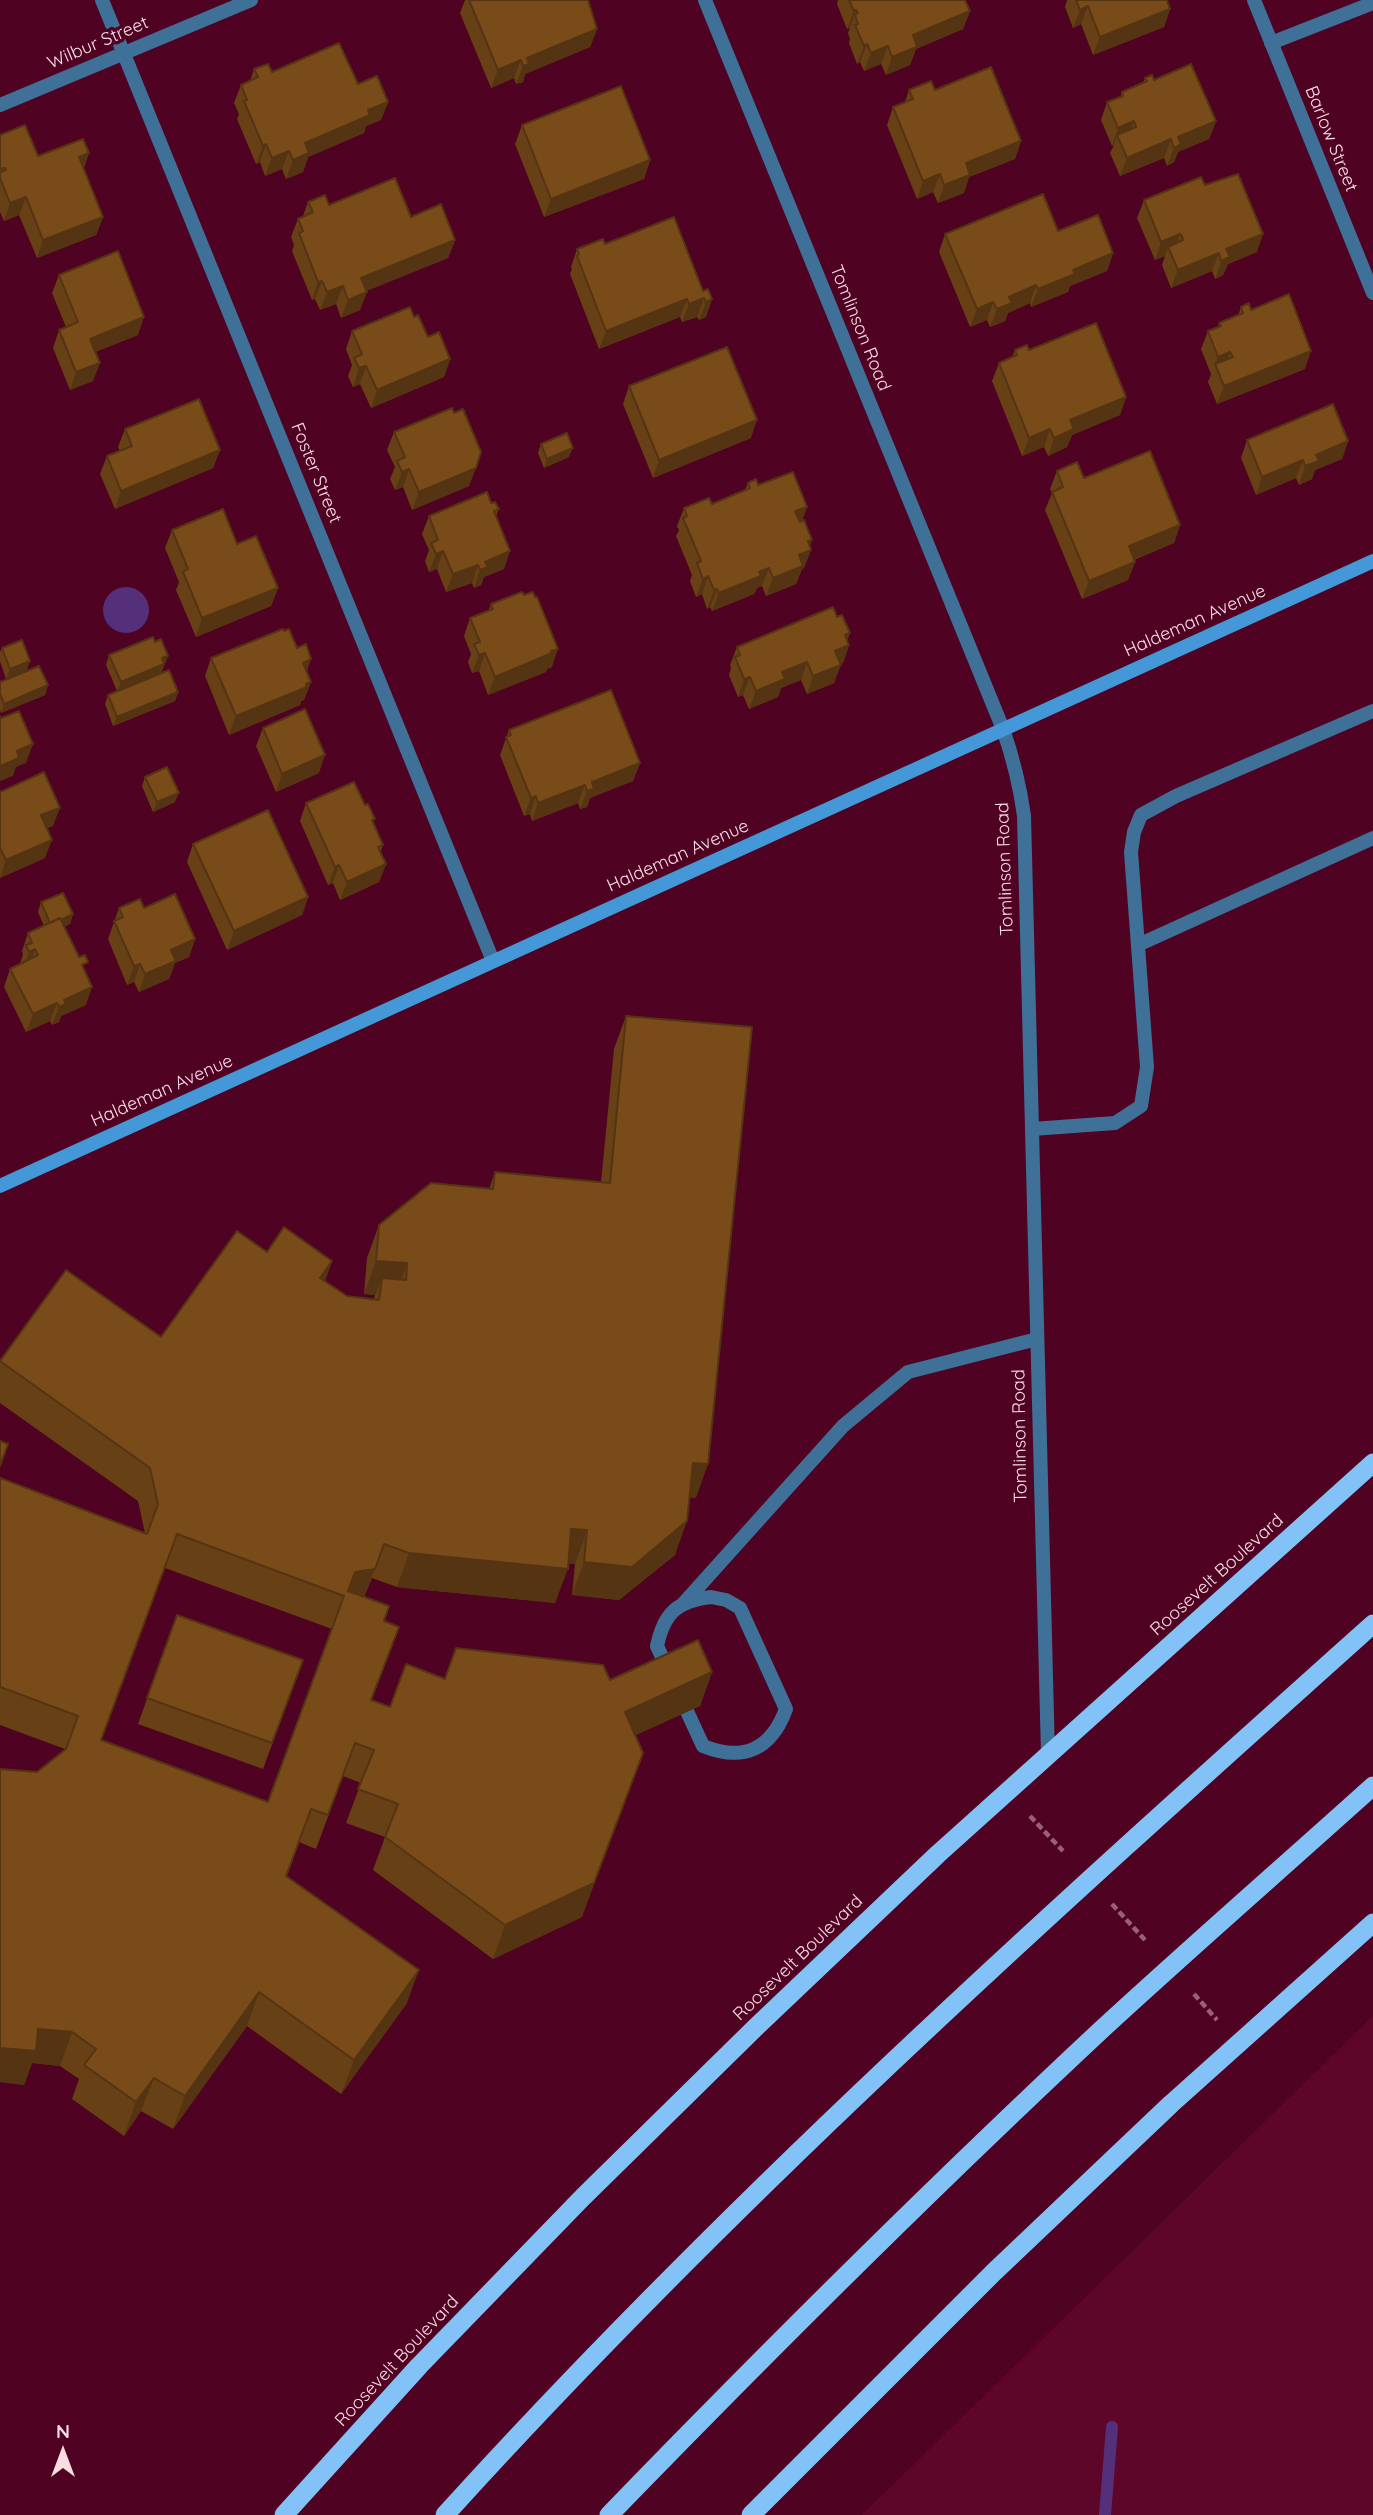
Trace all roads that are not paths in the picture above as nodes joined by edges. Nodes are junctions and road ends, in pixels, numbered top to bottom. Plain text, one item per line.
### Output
1 (102, 0) edge
2 (251, 0) edge
3 (705, 0) edge
4 (1254, 0) edge
5 (1373, 3) edge
6 (1271, 43) junction
7 (124, 52) junction
8 (0, 106) edge
9 (1373, 293) edge
10 (1373, 561) edge
11 (1373, 711) edge
12 (1003, 729) junction
13 (1373, 838) edge
14 (1138, 945) junction
15 (493, 961) junction
16 (1032, 1129) junction
17 (1, 1183) edge
18 (1037, 1339) junction
19 (1373, 1464) edge
20 (683, 1604) junction
21 (1373, 1624) edge
22 (1048, 1755) junction
23 (1373, 1786) edge
24 (1373, 1923) edge
25 (284, 2515) edge
26 (444, 2515) edge
27 (609, 2515) edge
28 (751, 2515) edge

1 - 7 street, Foster Street
2 - 7 street, Wilbur Street
3 - 12 street, Tomlinson Road
4 - 6 street, Barlow Street
5 - 6 street
6 - 9 street, Barlow Street
7 - 8 street, Wilbur Street
7 - 15 street, Foster Street
10 - 12 main road, Haldeman Avenue
11 - 14 street
12 - 15 main road, Haldeman Avenue
12 - 16 street, Tomlinson Road
13 - 14 street
14 - 16 street
15 - 17 main road, Haldeman Avenue
16 - 18 street, Tomlinson Road
18 - 20 street
18 - 22 street, Tomlinson Road
19 - 22 highway, Roosevelt Boulevard
20 - 20 street
21 - 26 highway
22 - 25 highway, Roosevelt Boulevard
23 - 27 highway
24 - 28 highway

